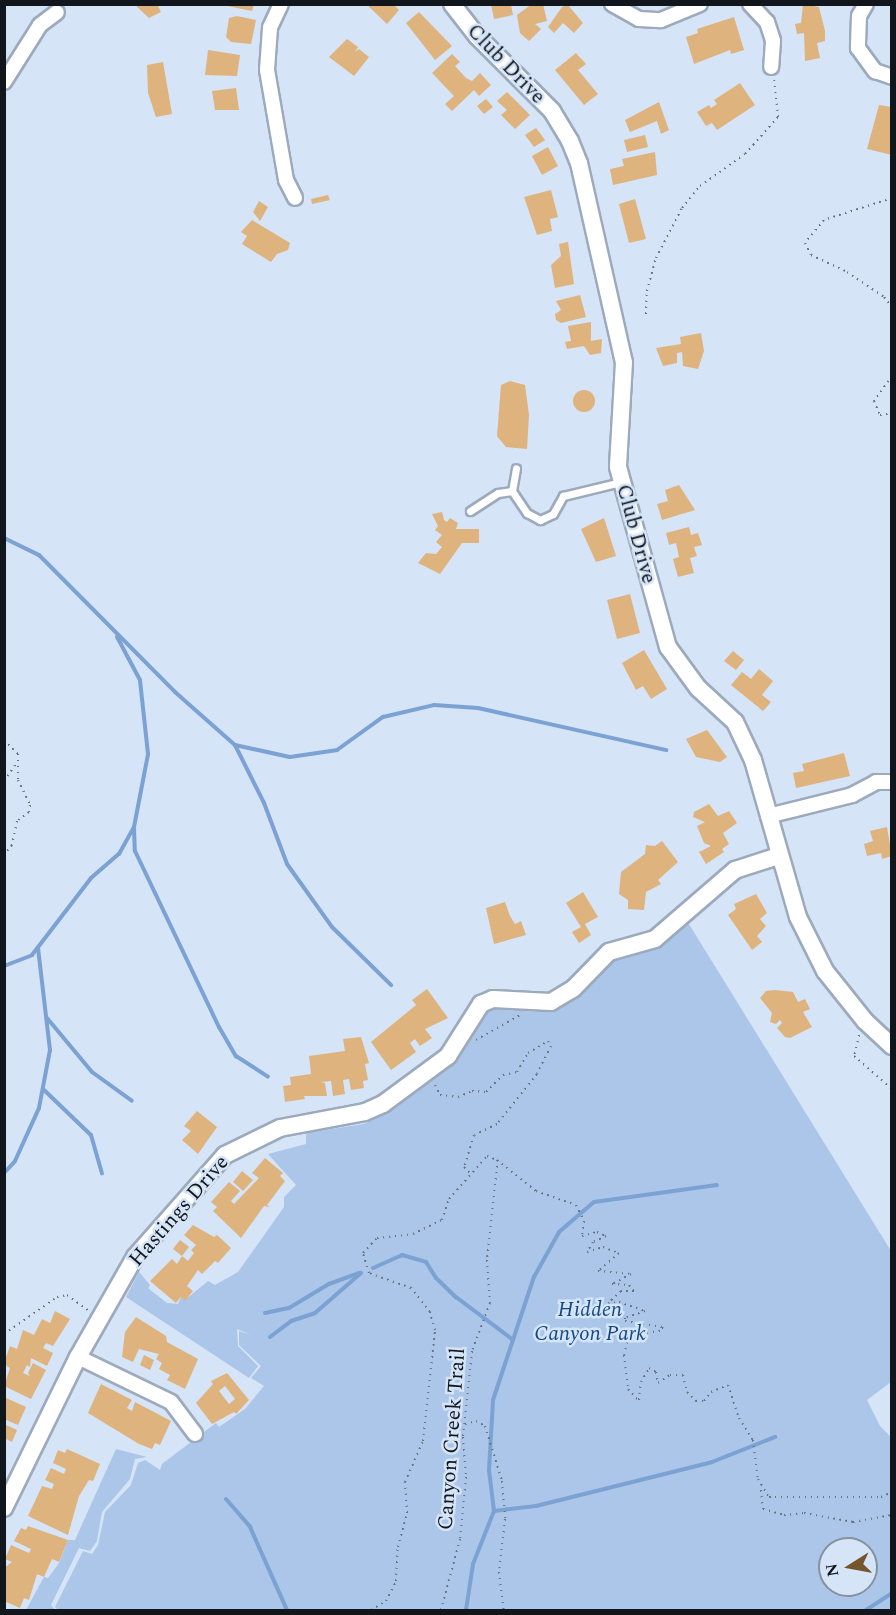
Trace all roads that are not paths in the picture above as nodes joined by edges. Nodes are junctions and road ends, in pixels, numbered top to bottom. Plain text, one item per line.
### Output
1 (280, 4) edge
2 (452, 4) edge
3 (612, 4) edge
4 (700, 4) edge
5 (750, 4) edge
6 (866, 4) edge
7 (57, 12) dead end
8 (771, 67) road end
9 (891, 77) edge
10 (4, 82) edge
11 (295, 198) dead end
12 (516, 468) dead end
13 (621, 482) junction
14 (512, 491) junction
15 (470, 511) dead end
16 (891, 782) edge
17 (768, 816) junction
18 (778, 856) junction
19 (891, 1046) edge
20 (78, 1357) junction
21 (195, 1434) dead end
22 (4, 1508) edge

1 - 11 street
2 - 13 street, Club Drive
3 - 4 street
5 - 8 street
6 - 9 street
7 - 10 street
12 - 14 lane
13 - 14 lane
13 - 17 street, Club Drive
14 - 15 lane
16 - 17 street
17 - 18 street, Club Drive
18 - 19 street, Club Drive
18 - 20 street, Hastings Drive
20 - 21 street
20 - 22 street, Hastings Drive

